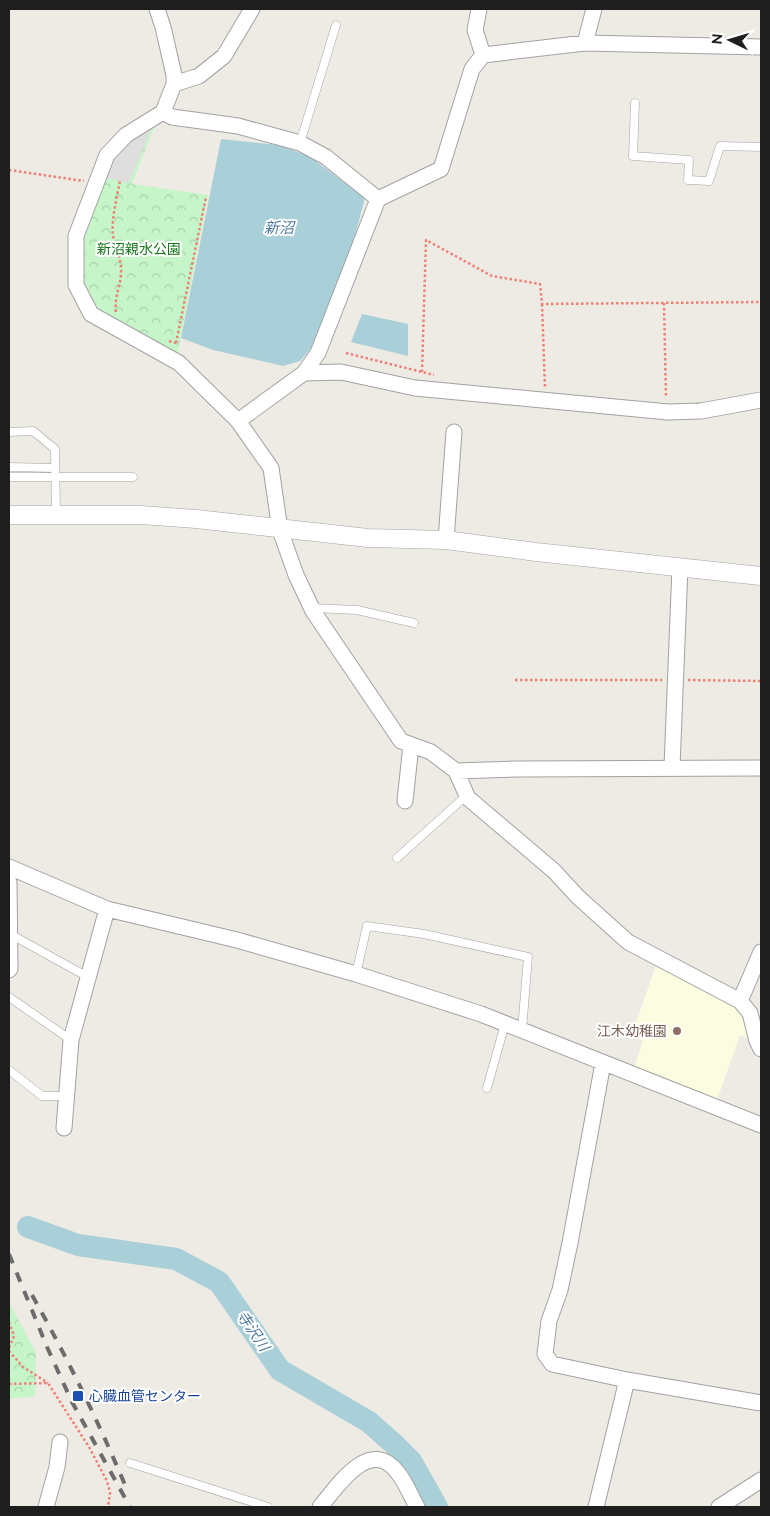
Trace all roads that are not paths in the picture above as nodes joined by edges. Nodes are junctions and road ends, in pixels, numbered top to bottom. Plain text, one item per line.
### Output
1 (157, 9) edge
2 (252, 9) edge
3 (479, 9) edge
4 (594, 9) edge
5 (336, 25) dead end
6 (585, 43) junction
7 (761, 47) edge
8 (483, 55) junction
9 (174, 84) junction
10 (635, 103) dead end
11 (164, 112) junction
12 (300, 143) junction
13 (761, 147) edge
14 (378, 199) junction
15 (304, 373) junction
16 (761, 400) edge
17 (238, 421) junction
18 (9, 432) edge
19 (454, 432) dead end
20 (9, 467) edge
21 (55, 468) junction
22 (56, 477) junction
23 (133, 477) dead end
24 (9, 478) edge
25 (9, 515) edge
26 (56, 515) junction
27 (280, 530) junction
28 (446, 540) junction
29 (680, 567) junction
30 (761, 576) edge
31 (312, 608) junction
32 (414, 623) dead end
33 (411, 745) junction
34 (672, 768) junction
35 (761, 768) edge
36 (456, 771) junction
37 (467, 795) junction
38 (405, 801) dead end
39 (397, 858) dead end
40 (9, 867) edge
41 (9, 882) edge
42 (107, 909) junction
43 (10, 934) edge
44 (761, 952) edge
45 (9, 970) edge
46 (356, 974) junction
47 (88, 978) junction
48 (9, 997) edge
49 (740, 1000) junction
50 (506, 1024) junction
51 (522, 1030) junction
52 (71, 1040) junction
53 (761, 1049) edge
54 (603, 1063) junction
55 (9, 1070) edge
56 (487, 1088) dead end
57 (67, 1096) junction
58 (761, 1125) edge
59 (64, 1128) dead end
60 (627, 1380) junction
61 (761, 1403) edge
62 (60, 1442) dead end
63 (130, 1463) dead end
64 (761, 1480) edge
65 (46, 1507) edge
66 (268, 1507) edge
67 (320, 1507) edge
68 (418, 1507) edge
69 (596, 1507) edge
70 (718, 1507) edge

1 - 9 street
2 - 9 street
3 - 8 street
4 - 6 street
5 - 12 lane
6 - 7 street
6 - 8 street
8 - 14 street
9 - 11 street
10 - 13 lane
11 - 12 street
11 - 17 street
12 - 14 street
14 - 15 street
15 - 16 street
15 - 17 street
17 - 27 street
18 - 21 lane
19 - 28 street
20 - 21 lane
21 - 22 lane
22 - 23 lane
22 - 24 lane
22 - 26 lane
25 - 26 street
26 - 27 street
27 - 28 street
27 - 31 street
28 - 29 street
29 - 30 street
29 - 34 street
31 - 32 lane
31 - 33 street
33 - 36 street
33 - 38 street
34 - 35 street
34 - 36 street
36 - 37 street
37 - 39 lane
37 - 49 street
40 - 42 street
41 - 43 street
42 - 46 street
42 - 47 street
43 - 45 street
43 - 47 lane
44 - 49 street
46 - 50 street
46 - 51 lane
47 - 52 street
48 - 52 lane
49 - 53 street
50 - 51 street
50 - 56 lane
51 - 54 street
52 - 57 street
54 - 58 street
54 - 60 street
55 - 57 lane
57 - 59 street
60 - 61 street
60 - 69 street
62 - 65 street
63 - 66 lane
64 - 70 street
67 - 68 street

